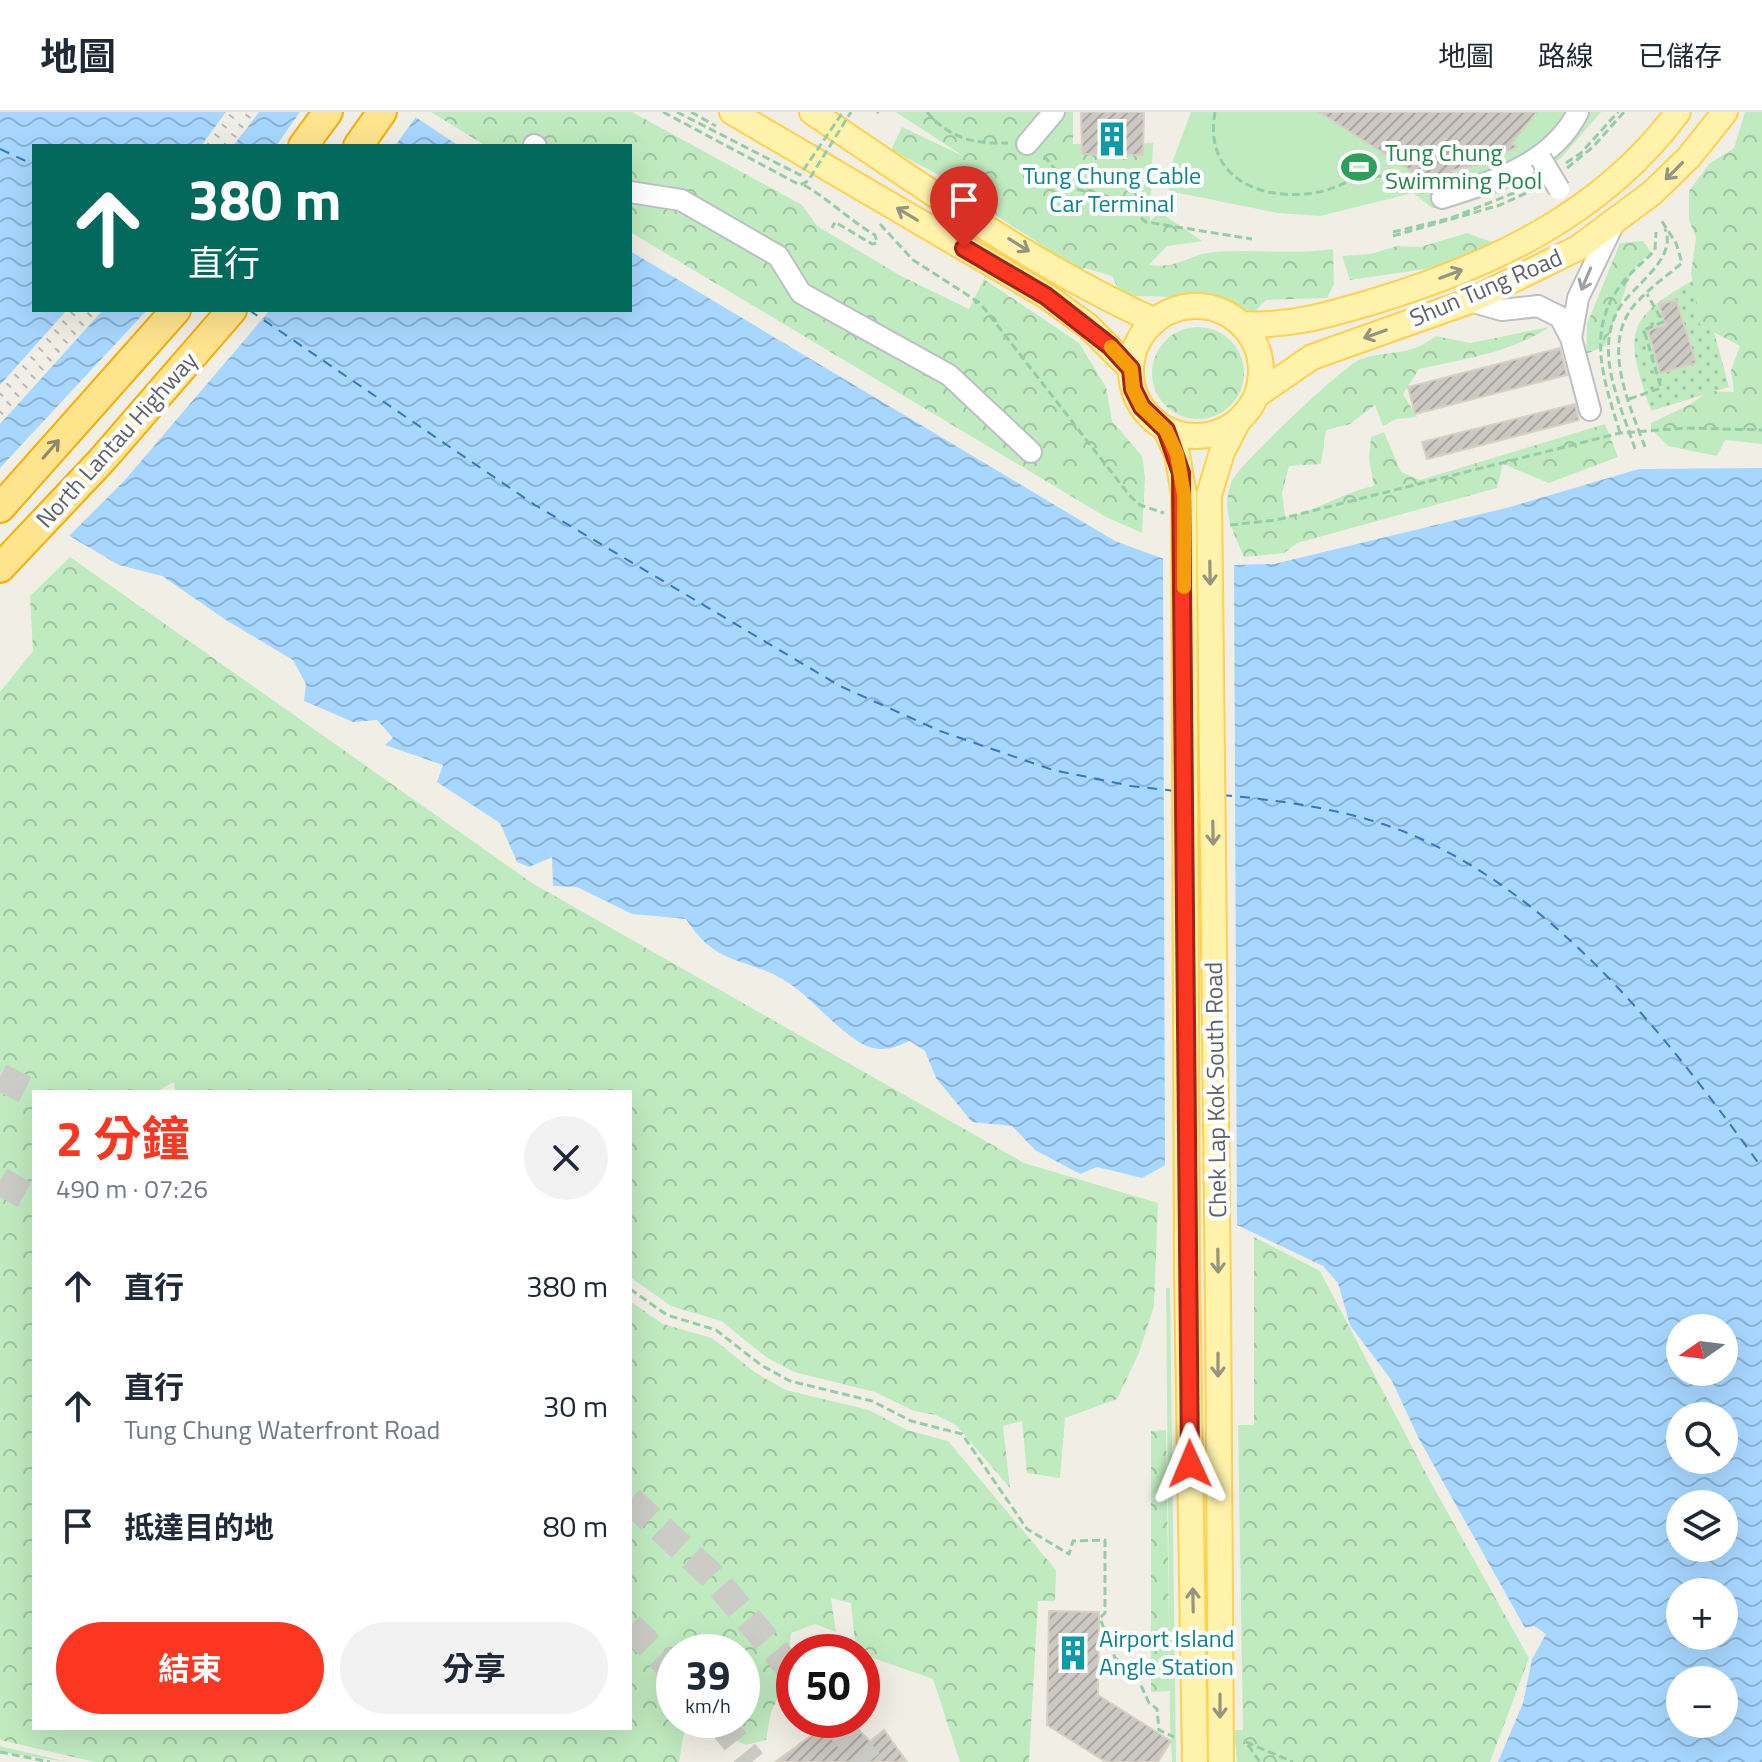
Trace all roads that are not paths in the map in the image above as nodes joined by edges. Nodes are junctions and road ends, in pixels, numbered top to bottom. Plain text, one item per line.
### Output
1 (328, 112) edge
2 (382, 112) edge
3 (732, 112) edge
4 (812, 112) edge
5 (1054, 112) edge
6 (1578, 112) edge
7 (1678, 112) edge
8 (1725, 112) edge
9 (304, 144) edge
10 (359, 144) edge
11 (1027, 144) road end
12 (1540, 157) junction
13 (632, 192) edge
14 (1442, 198) road end
15 (1574, 213) junction
16 (1613, 225) junction
17 (1470, 301) junction
18 (174, 312) edge
19 (230, 312) edge
20 (1155, 321) junction
21 (1241, 324) junction
22 (1571, 338) junction
23 (1131, 369) junction
24 (1257, 395) junction
25 (1582, 399) dead end
26 (1237, 423) junction
27 (1166, 430) junction
28 (1031, 452) dead end
29 (0, 508) edge
30 (0, 568) edge
31 (1195, 1762) edge
32 (1221, 1762) edge

1 - 9 highway
2 - 10 highway
23 -> 3 main road
4 -> 20 main road
5 - 11 street
6 - 12 street
7 - 15 main road, Shun Tung Road
8 -> 16 main road, Shun Tung Road
12 - 14 street
12 - 15 street, bridge
13 - 28 street
21 -> 15 main road, Shun Tung Road
16 - 17 main road, Shun Tung Road
16 -> 22 street
17 - 22 street
17 -> 24 main road, Shun Tung Road
29 -> 18 highway, North Lantau Highway
19 - 30 highway, North Lantau Highway
20 - 21 main road
20 - 23 main road
21 - 24 main road
22 - 25 street
23 - 27 main road
24 - 26 main road
26 - 27 main road
26 -> 32 main road, Chek Lap Kok South Road, bridge
31 -> 27 main road, Chek Lap Kok South Road, bridge

